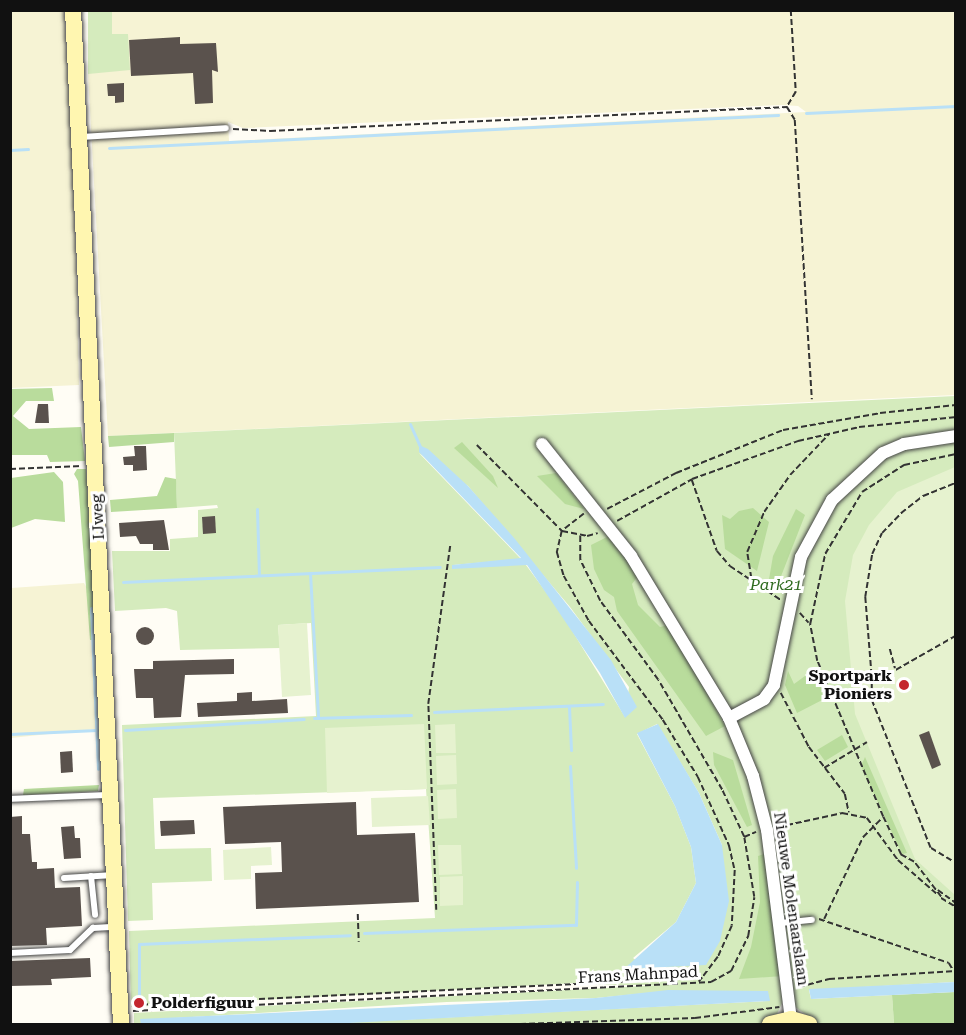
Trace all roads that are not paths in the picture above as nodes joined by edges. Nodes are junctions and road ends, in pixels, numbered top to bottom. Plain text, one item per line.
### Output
1 (73, 10) edge
2 (226, 128) road end
3 (79, 137) junction
4 (956, 436) edge
5 (542, 444) dead end
6 (729, 718) junction
7 (111, 795) junction
8 (10, 799) edge
9 (114, 875) junction
10 (91, 876) junction
11 (64, 878) dead end
12 (94, 915) dead end
13 (812, 920) road end
14 (781, 923) junction
15 (117, 927) junction
16 (10, 953) edge
17 (790, 1012) junction
18 (125, 1018) edge
19 (770, 1024) edge
20 (809, 1024) edge

1 - 3 street, IJweg
2 - 3 lane
3 - 7 street, IJweg
4 - 6 street
5 - 6 street, Nieuwe Molenaarslaan
6 - 14 street, Nieuwe Molenaarslaan
7 - 8 lane
7 - 9 street, IJweg
9 - 10 lane
9 - 15 street, IJweg
10 - 11 lane
10 - 12 lane
13 - 14 lane
14 - 17 street, Nieuwe Molenaarslaan
15 - 16 lane
15 - 18 street, IJweg
17 - 19 street
17 - 20 street

